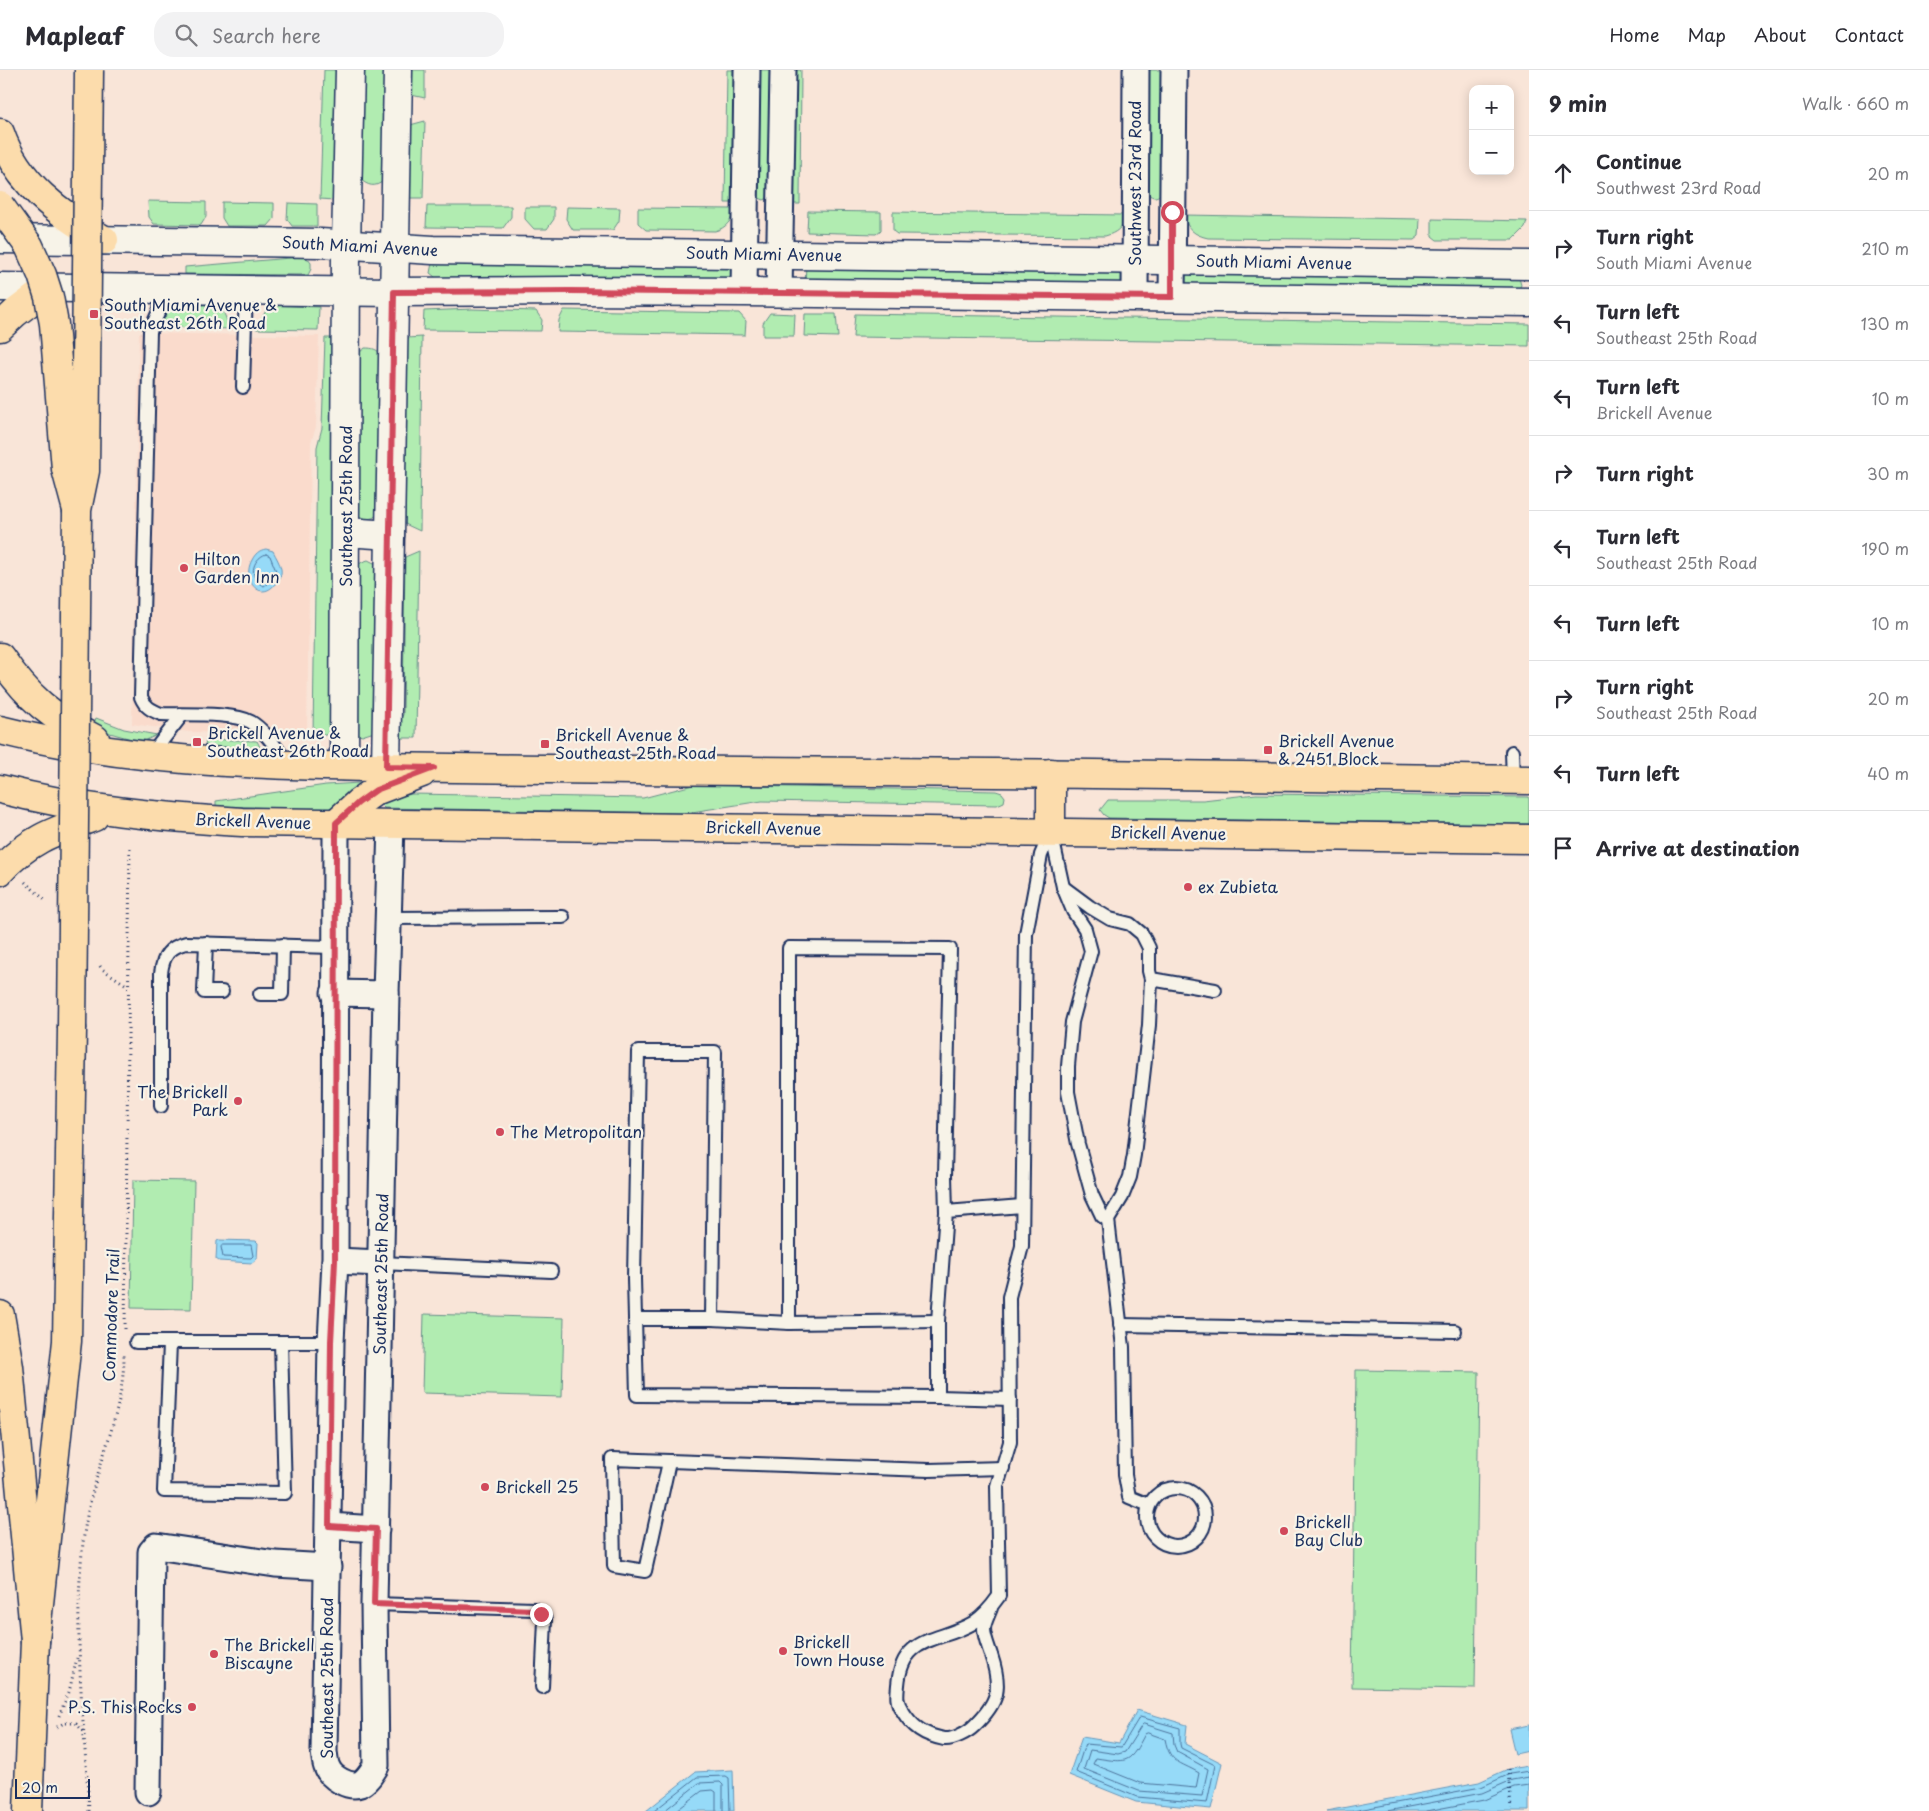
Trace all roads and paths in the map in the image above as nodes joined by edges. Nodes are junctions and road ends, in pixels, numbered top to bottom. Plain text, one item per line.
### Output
1 (89, 70) edge
2 (350, 70) edge
3 (398, 70) edge
4 (747, 70) edge
5 (783, 70) edge
6 (1136, 70) edge
7 (1174, 70) edge
8 (0, 133) edge
9 (0, 206) edge
10 (0, 239) edge
11 (104, 240) junction
12 (346, 245) junction
13 (394, 247) junction
14 (745, 254) junction
15 (780, 255) junction
16 (1134, 260) junction
17 (1171, 261) junction
18 (1529, 265) edge
19 (0, 287) edge
20 (48, 288) junction
21 (169, 290) junction
22 (246, 290) junction
23 (347, 291) junction
24 (394, 292) junction
25 (744, 292) junction
26 (779, 293) junction
27 (1134, 297) junction
28 (1172, 297) junction
29 (1529, 302) edge
30 (0, 327) edge
31 (244, 387) dead end
32 (77, 510) junction
33 (346, 532) junction
34 (390, 535) junction
35 (0, 657) edge
36 (182, 715) junction
37 (0, 730) edge
38 (1512, 752) dead end
39 (136, 755) junction
40 (290, 765) junction
41 (344, 766) junction
42 (386, 767) junction
43 (434, 768) junction
44 (1051, 773) junction
45 (1521, 780) edge
46 (0, 789) edge
47 (110, 811) junction
48 (336, 823) junction
49 (391, 824) junction
50 (1051, 832) junction
51 (1529, 839) edge
52 (130, 844) dead end
53 (0, 871) edge
54 (1063, 887) junction
55 (563, 917) dead end
56 (388, 918) junction
57 (206, 943) junction
58 (283, 945) junction
59 (334, 947) junction
60 (1151, 979) junction
61 (1215, 990) dead end
62 (222, 992) dead end
63 (334, 993) junction
64 (260, 994) dead end
65 (386, 994) junction
66 (161, 1106) dead end
67 (1022, 1206) junction
68 (946, 1212) junction
69 (1108, 1220) junction
70 (335, 1261) junction
71 (381, 1263) junction
72 (551, 1271) dead end
73 (0, 1315) edge
74 (635, 1319) junction
75 (712, 1319) junction
76 (938, 1321) junction
77 (789, 1323) junction
78 (1120, 1325) junction
79 (1455, 1331) dead end
80 (128, 1342) junction
81 (281, 1342) junction
82 (331, 1342) junction
83 (170, 1343) junction
84 (938, 1397) junction
85 (1010, 1399) junction
86 (669, 1462) junction
87 (1002, 1468) junction
88 (1149, 1504) junction
89 (329, 1526) junction
90 (376, 1529) junction
91 (328, 1567) junction
92 (374, 1604) junction
93 (991, 1608) junction
94 (35, 1641) junction
95 (542, 1687) dead end
96 (55, 1729) dead end
97 (84, 1732) junction
98 (1508, 1769) dead end
99 (148, 1792) dead end
100 (1511, 1809) dead end
101 (28, 1811) edge
102 (89, 1811) edge

1 - 32 main road, bridge
2 - 12 main road, Southeast 25th Road
3 - 13 main road
4 - 14 street
5 - 15 street
6 - 16 street, Southwest 23rd Road
7 - 17 street
8 - 11 main road
9 - 32 main road, bridge
10 - 11 main road, South Miami Avenue
11 - 12 main road, South Miami Avenue
12 - 13 main road, South Miami Avenue
12 - 23 main road, Southeast 25th Road
13 - 14 main road, South Miami Avenue
13 - 24 main road
14 - 15 main road, South Miami Avenue
14 - 25 street
15 - 16 main road, South Miami Avenue
15 - 26 street
16 - 17 main road, South Miami Avenue
16 - 27 street, Southwest 23rd Road
17 - 18 main road, South Miami Avenue
17 - 28 street
19 - 20 main road
20 - 21 main road
20 - 30 main road
21 - 22 main road
21 - 36 lane
22 - 23 main road
22 - 31 lane
23 - 24 main road
23 - 33 main road, Southeast 25th Road
24 - 25 main road
24 - 34 main road
25 - 26 main road
26 - 27 main road
27 - 28 main road
28 - 29 main road
32 - 94 main road, bridge
33 - 34 main road
33 - 41 main road, Southeast 25th Road
34 - 42 main road
35 - 39 main road
36 - 39 lane
36 - 40 lane
37 - 39 main road
38 - 45 lane
39 - 40 main road
40 - 41 main road
41 - 42 main road
42 - 43 main road
43 - 44 main road
43 - 48 main road
44 - 45 main road
44 - 50 main road
46 - 47 main road, Brickell Avenue
47 - 48 main road, Brickell Avenue
47 - 53 main road
48 - 49 main road, Brickell Avenue
48 - 59 street, Southeast 25th Road
49 - 50 main road, Brickell Avenue
49 - 56 street, Southeast 25th Road
50 - 51 main road, Brickell Avenue
50 - 54 lane
50 - 67 lane
52 - 80 path, Commodore Trail
54 - 60 lane
54 - 69 lane
55 - 56 lane
56 - 65 street, Southeast 25th Road
57 - 58 lane
57 - 62 lane
57 - 66 lane
58 - 59 lane
58 - 64 lane
59 - 63 street, Southeast 25th Road
60 - 61 lane
60 - 69 lane
63 - 65 street
63 - 70 street, Southeast 25th Road
65 - 71 street, Southeast 25th Road
67 - 68 lane
67 - 85 lane
68 - 76 lane
68 - 77 lane
69 - 78 lane
70 - 71 street
70 - 82 street, Southeast 25th Road
71 - 72 lane
71 - 90 street, Southeast 25th Road
73 - 94 main road
74 - 75 lane
74 - 75 lane
74 - 84 lane
75 - 77 lane
76 - 77 lane
76 - 84 lane
78 - 79 lane
78 - 88 lane
80 - 83 lane
80 - 97 path, Commodore Trail
81 - 82 lane
81 - 83 lane
81 - 83 lane
82 - 89 street, Southeast 25th Road
84 - 85 lane
85 - 87 lane
86 - 86 lane
86 - 87 lane
87 - 93 lane
88 - 88 lane
89 - 90 street
89 - 91 street, Southeast 25th Road
90 - 92 street, Southeast 25th Road
91 - 92 street, Southeast 25th Road
91 - 99 street
92 - 95 lane
93 - 93 lane
94 - 101 main road
96 - 97 path
97 - 102 path, Commodore Trail
98 - 100 path

